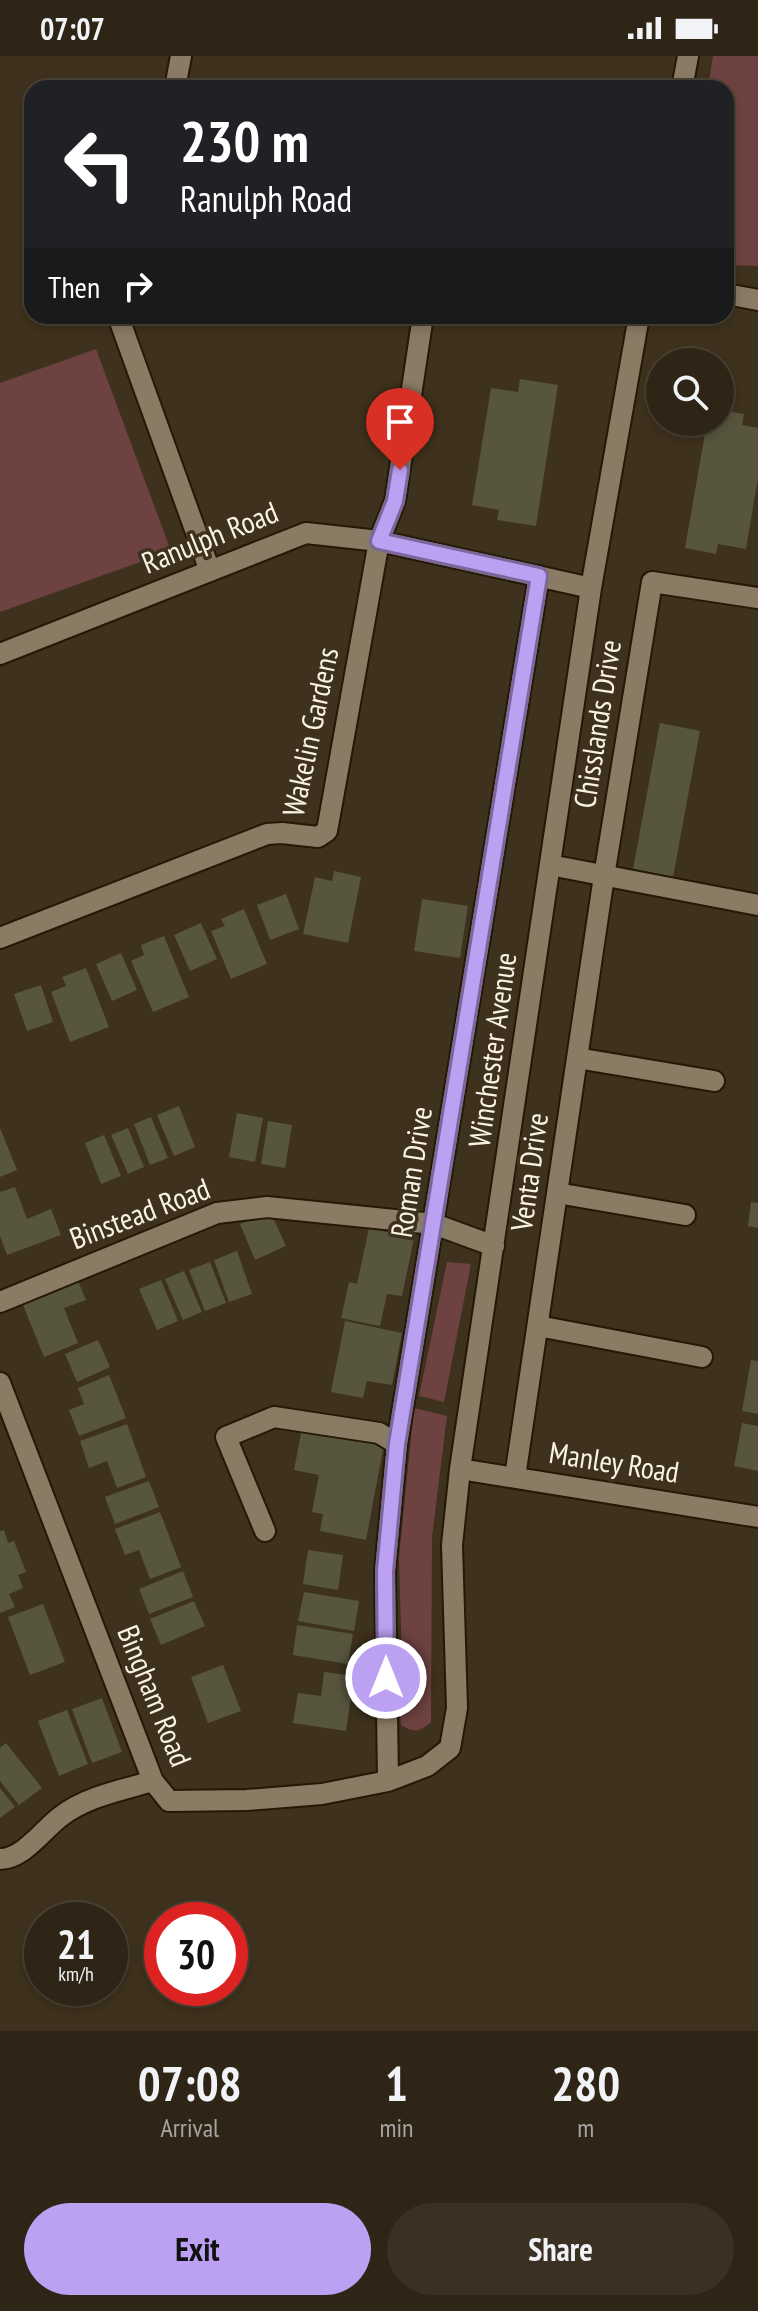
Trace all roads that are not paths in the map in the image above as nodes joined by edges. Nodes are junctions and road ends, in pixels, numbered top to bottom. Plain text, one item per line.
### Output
1 (181, 56) edge
2 (688, 56) edge
3 (176, 80) edge
4 (684, 80) edge
5 (734, 296) edge
6 (758, 300) edge
7 (121, 324) edge
8 (422, 324) edge
9 (638, 324) edge
10 (379, 541) junction
11 (210, 571) junction
12 (539, 576) junction
13 (591, 588) junction
14 (758, 598) edge
15 (0, 654) edge
16 (550, 865) junction
17 (604, 876) junction
18 (758, 905) edge
19 (0, 938) edge
20 (577, 1058) junction
21 (714, 1081) dead end
22 (557, 1193) junction
23 (685, 1215) dead end
24 (434, 1224) junction
25 (494, 1246) junction
26 (0, 1302) edge
27 (538, 1326) junction
28 (702, 1357) dead end
29 (0, 1383) edge
30 (397, 1444) junction
31 (460, 1469) junction
32 (515, 1477) junction
33 (758, 1517) edge
34 (265, 1531) dead end
35 (450, 1748) joint
36 (153, 1781) junction
37 (388, 1781) junction
38 (0, 1859) edge

1 - 3 street
2 - 4 street
5 - 6 street
7 - 11 street
8 - 10 street
9 - 13 street, Winchester Avenue
10 - 11 street, Ranulph Road
10 - 12 street, Ranulph Road
10 - 19 street, Wakelin Gardens
11 - 15 street, Ranulph Road
12 - 13 street, Ranulph Road
12 - 24 street, Roman Drive
13 - 16 street, Winchester Avenue
14 - 17 street, Chisslands Drive
16 - 17 street
16 - 25 street, Winchester Avenue
17 - 18 street
17 - 20 street, Venta Drive
20 - 21 street
20 - 22 street, Venta Drive
22 - 23 street
22 - 27 street, Venta Drive
24 - 25 street, Binstead Road
24 - 26 street, Binstead Road
24 - 30 street, Roman Drive
25 - 31 street, Winchester Avenue
27 - 28 street
27 - 32 street, Venta Drive
29 - 36 street, Bingham Road
30 - 34 street
30 - 37 street, Roman Drive
31 - 32 street, Manley Road
31 - 35 street, Winchester Avenue
32 - 33 street, Manley Road
35 - 37 street, Bingham Road
36 - 37 street, Bingham Road
36 - 38 street

